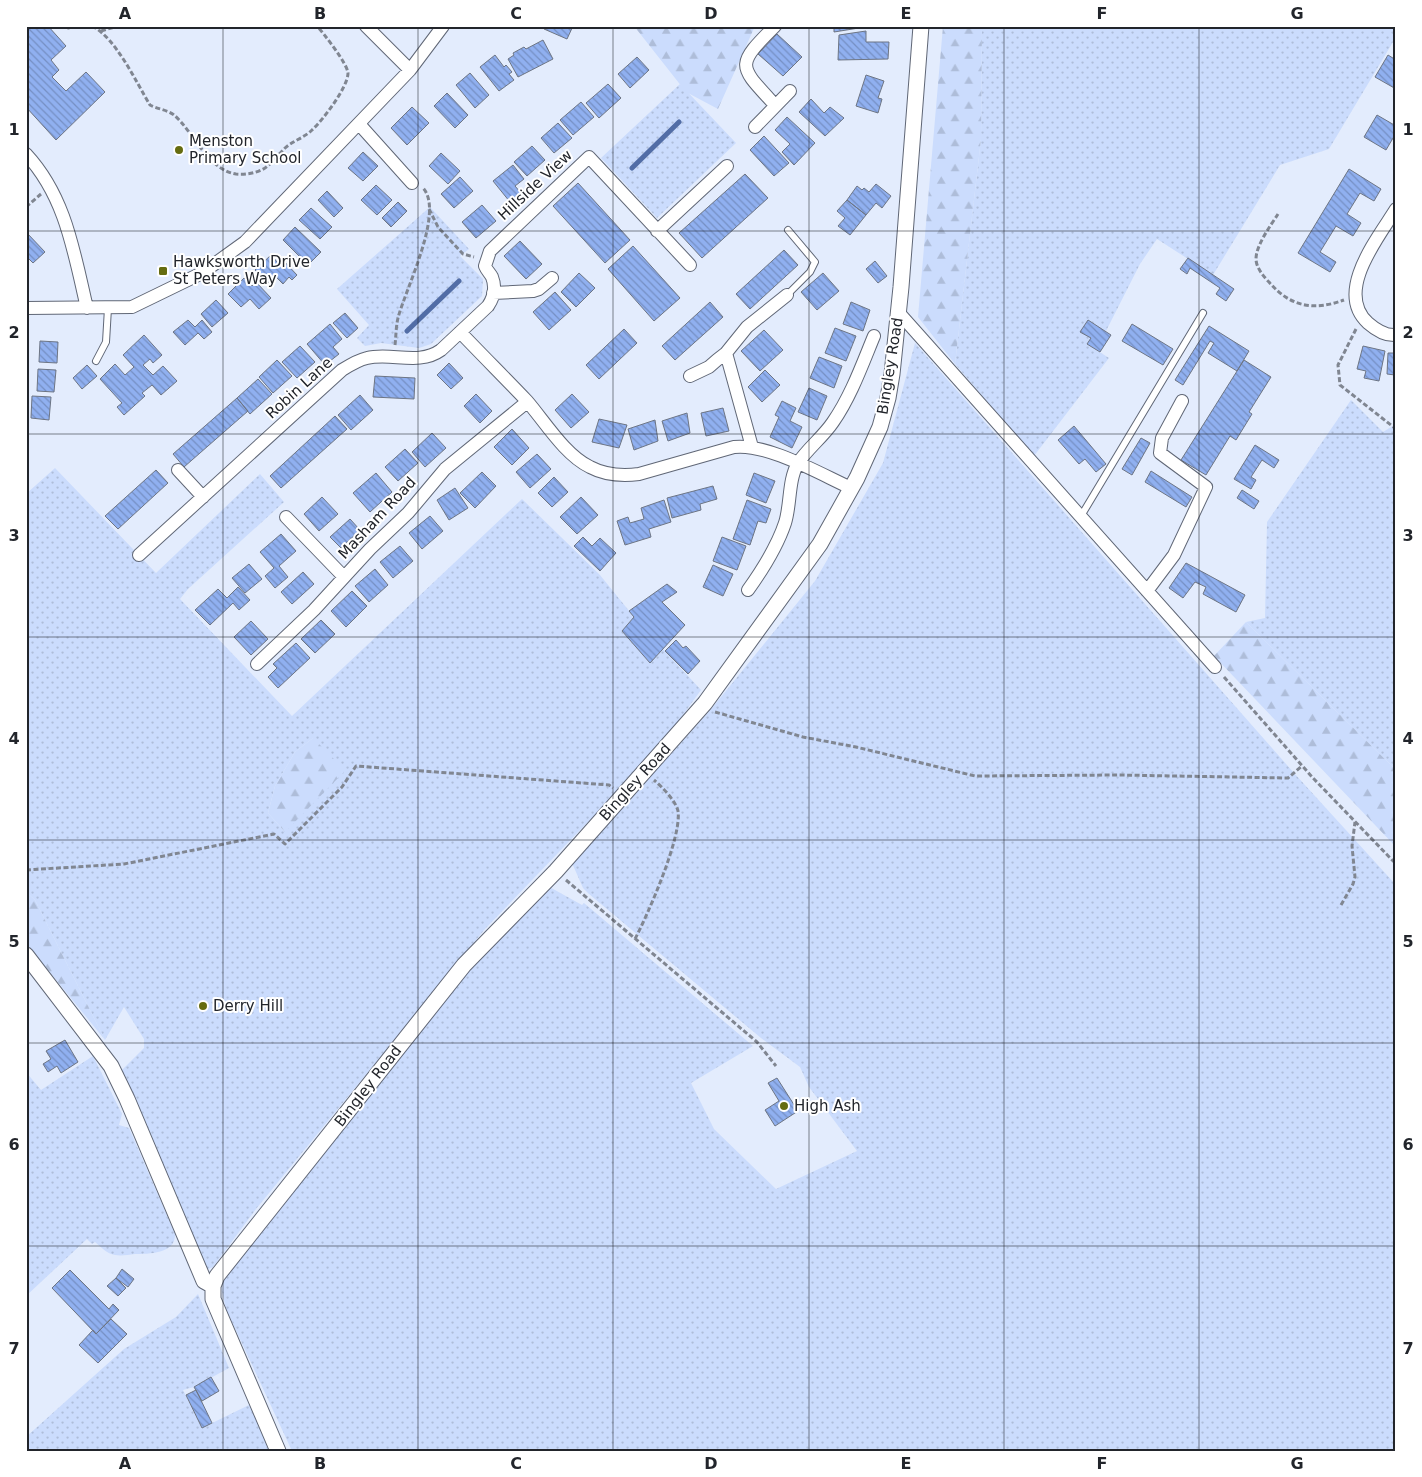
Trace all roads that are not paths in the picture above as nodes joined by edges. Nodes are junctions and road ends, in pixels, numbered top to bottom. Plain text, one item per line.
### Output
1 (366, 26) edge
2 (443, 26) edge
3 (775, 26) edge
4 (921, 26) edge
5 (410, 70) junction
6 (790, 91) dead end
7 (775, 106) junction
8 (359, 124) junction
9 (755, 127) dead end
10 (26, 154) edge
11 (726, 166) dead end
12 (412, 183) road end
13 (1396, 209) edge
14 (788, 230) dead end
15 (657, 231) junction
16 (690, 265) dead end
17 (552, 278) dead end
18 (494, 294) junction
19 (787, 295) joint
20 (26, 308) edge
21 (87, 308) junction
22 (108, 308) junction
23 (899, 313) junction
24 (1203, 313) dead end
25 (460, 332) junction
26 (1396, 335) edge
27 (874, 336) dead end
28 (726, 353) junction
29 (96, 361) dead end
30 (690, 376) dead end
31 (1182, 401) dead end
32 (527, 402) junction
33 (752, 447) junction
34 (798, 464) junction
35 (178, 470) dead end
36 (851, 488) junction
37 (203, 497) junction
38 (1081, 516) junction
39 (286, 517) dead end
40 (139, 555) dead end
41 (344, 577) junction
42 (748, 590) dead end
43 (1147, 591) junction
44 (257, 664) dead end
45 (1215, 667) road end
46 (26, 955) edge
47 (213, 1286) junction
48 (278, 1451) edge

1 - 5 street
2 - 5 street
3 - 7 street
4 - 23 street, Bingley Road
5 - 8 street
6 - 7 street
7 - 9 street
8 - 12 street
8 - 22 street
10 - 21 street
11 - 15 street
13 - 26 street
14 - 19 lane
15 - 16 street, Hillside View
15 - 18 street, Hillside View
17 - 18 street
18 - 25 street
19 - 28 street
20 - 21 street
21 - 22 street
22 - 29 lane
23 - 36 street, Bingley Road
23 - 38 street
24 - 38 lane
25 - 32 street
25 - 37 street, Robin Lane
27 - 34 street
28 - 30 street
28 - 33 street
31 - 43 street
32 - 33 street
32 - 41 street, Masham Road
33 - 34 street
34 - 36 street
34 - 42 street
35 - 37 street
36 - 47 street, Bingley Road
37 - 40 street, Robin Lane
38 - 43 street
39 - 41 street
41 - 44 street, Masham Road
43 - 45 street
46 - 47 street
47 - 48 street

